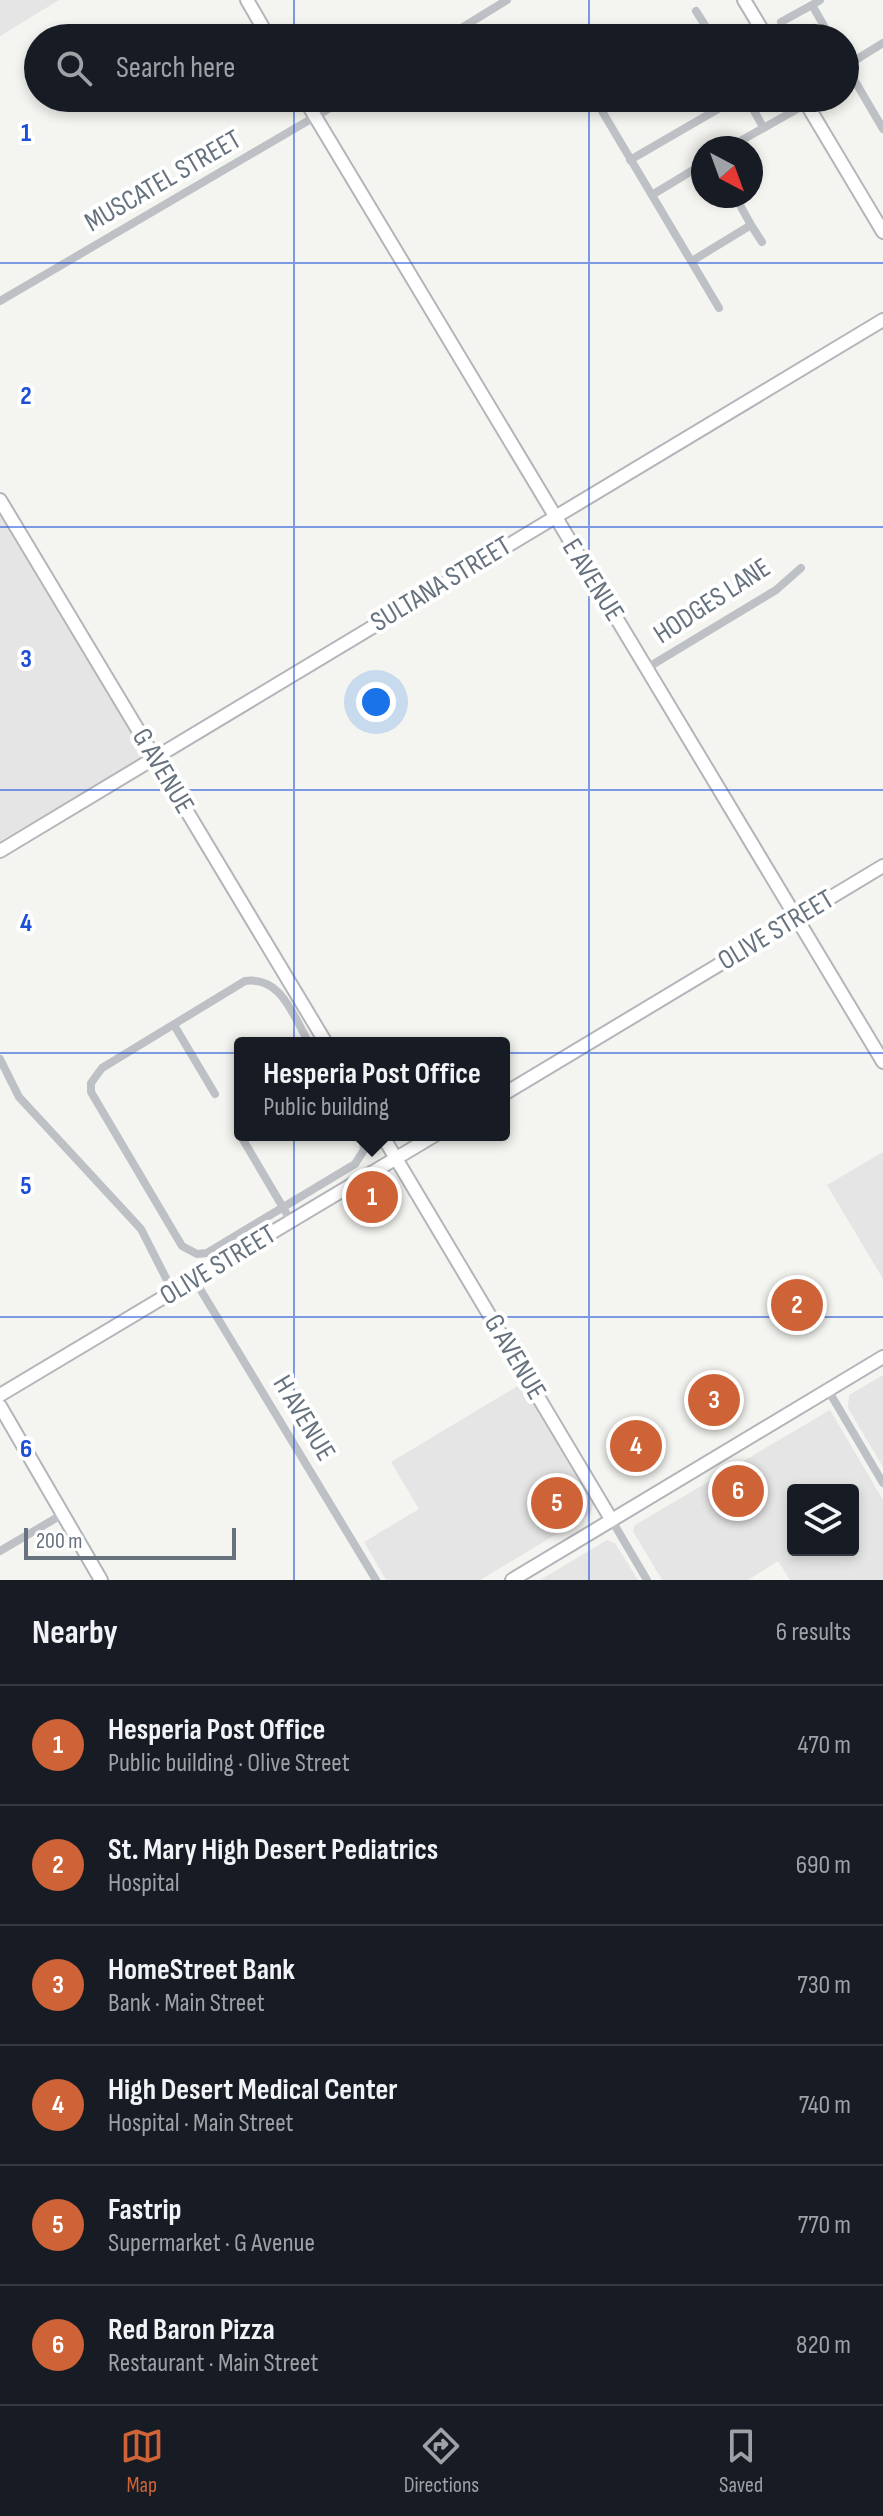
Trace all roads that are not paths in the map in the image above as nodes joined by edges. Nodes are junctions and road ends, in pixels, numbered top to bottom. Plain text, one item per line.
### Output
1 (247, 0) edge
2 (744, 0) edge
3 (501, 1) edge
4 (816, 2) edge
5 (696, 11) dead end
6 (781, 22) dead end
7 (758, 23) edge
8 (261, 24) edge
9 (466, 24) edge
10 (704, 24) edge
11 (825, 24) edge
12 (883, 43) edge
13 (859, 62) edge
14 (859, 92) edge
15 (313, 112) edge
16 (324, 112) edge
17 (604, 112) edge
18 (713, 112) edge
19 (755, 112) edge
20 (787, 112) edge
21 (813, 112) edge
22 (316, 117) junction
23 (763, 127) junction
24 (882, 127) edge
25 (748, 136) edge
26 (630, 160) junction
27 (691, 171) edge
28 (652, 195) junction
29 (742, 208) edge
30 (751, 225) junction
31 (883, 232) edge
32 (762, 242) dead end
33 (692, 261) junction
34 (0, 301) edge
35 (719, 308) dead end
36 (883, 320) edge
37 (0, 500) edge
38 (553, 516) junction
39 (801, 568) dead end
40 (647, 668) junction
41 (156, 758) junction
42 (0, 851) edge
43 (883, 866) edge
44 (798, 917) junction
45 (174, 1025) junction
46 (305, 1037) edge
47 (322, 1037) edge
48 (0, 1059) edge
49 (883, 1062) edge
50 (510, 1090) edge
51 (215, 1094) dead end
52 (244, 1141) edge
53 (363, 1141) edge
54 (386, 1141) edge
55 (425, 1141) edge
56 (396, 1158) junction
57 (282, 1207) junction
58 (291, 1221) junction
59 (194, 1279) junction
60 (173, 1292) junction
61 (883, 1357) edge
62 (828, 1390) junction
63 (0, 1395) edge
64 (0, 1406) edge
65 (883, 1483) edge
66 (63, 1514) junction
67 (611, 1519) junction
68 (0, 1551) edge
69 (101, 1580) edge
70 (376, 1580) edge
71 (512, 1580) edge
72 (647, 1580) edge

1 - 8 street
2 - 7 street
3 - 9 street
4 - 6 street
4 - 11 street
5 - 10 street
12 - 13 street
14 - 24 street
15 - 22 street, E AVENUE
16 - 22 street, MUSCATEL STREET
17 - 26 street
18 - 26 street
19 - 23 street
20 - 23 street
21 - 31 street
22 - 34 street, MUSCATEL STREET
22 - 38 street, E AVENUE
23 - 25 street
26 - 28 street
27 - 28 street
28 - 33 street
29 - 30 street
30 - 32 street
30 - 33 street
33 - 35 street
36 - 38 street, SULTANA STREET
37 - 41 street, G AVENUE
38 - 40 street, E AVENUE
38 - 41 street, SULTANA STREET
39 - 40 street, HODGES LANE
40 - 44 street, E AVENUE
41 - 42 street, SULTANA STREET
41 - 47 street, G AVENUE
43 - 44 street, OLIVE STREET
44 - 49 street, E AVENUE
44 - 50 street, OLIVE STREET
45 - 46 street
45 - 51 street
45 - 57 street
48 - 60 street
52 - 57 street
53 - 57 street
54 - 56 street, G AVENUE
55 - 56 street, OLIVE STREET
56 - 58 street, OLIVE STREET
56 - 67 street, G AVENUE
57 - 58 street
58 - 59 street, OLIVE STREET
59 - 60 street, OLIVE STREET
59 - 70 street, H AVENUE
60 - 63 street, OLIVE STREET
61 - 62 street
62 - 65 street
62 - 67 street
64 - 66 street
66 - 68 street
66 - 69 street
67 - 71 street
67 - 72 street, G AVENUE

